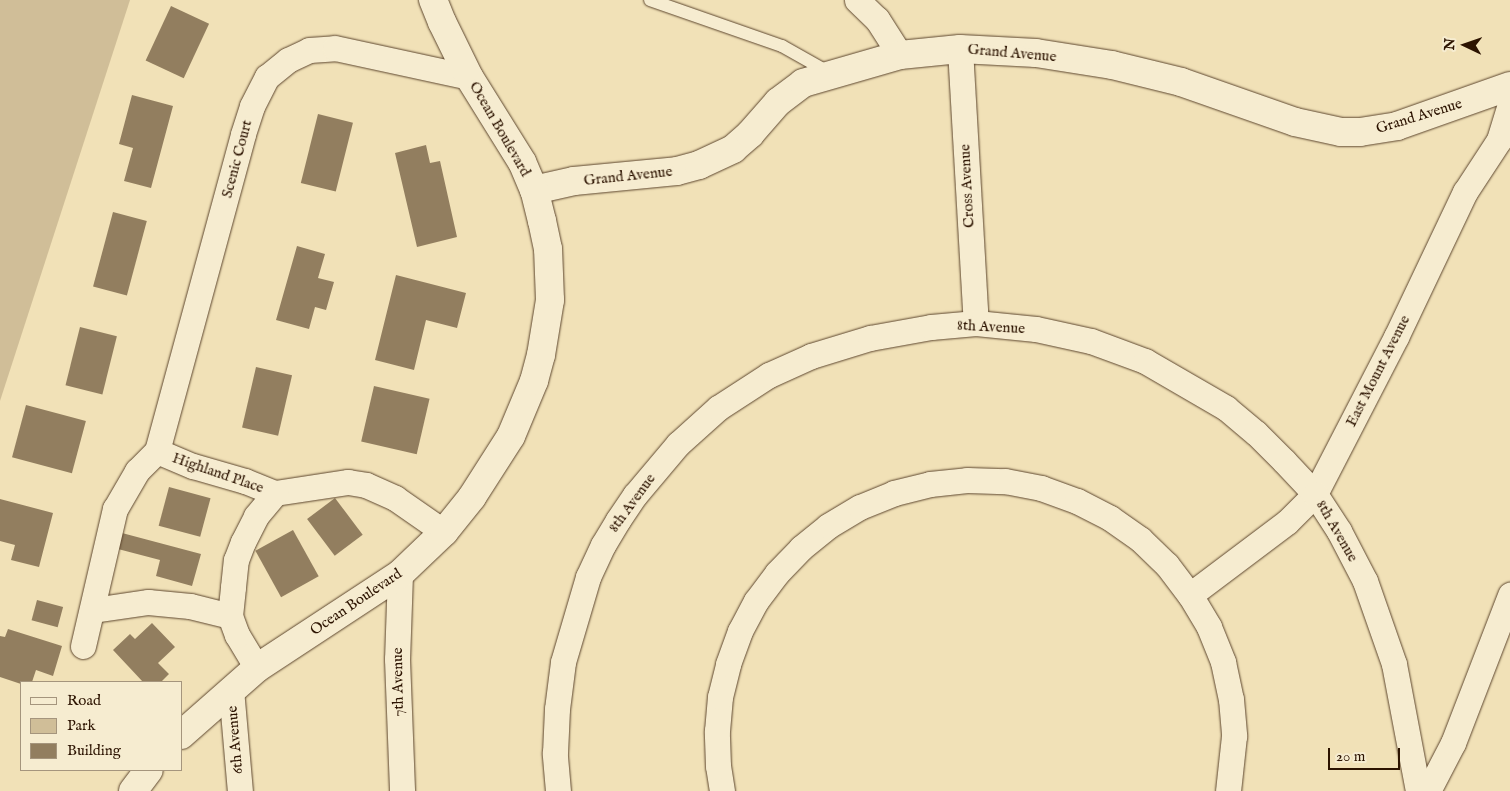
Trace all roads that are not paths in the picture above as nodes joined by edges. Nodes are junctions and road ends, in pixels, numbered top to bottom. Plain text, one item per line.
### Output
1 (434, 0) edge
2 (650, 0) edge
3 (857, 0) edge
4 (960, 49) junction
5 (900, 55) junction
6 (830, 73) junction
7 (469, 77) junction
8 (1510, 86) edge
9 (1508, 111) edge
10 (534, 190) junction
11 (976, 323) junction
12 (157, 451) junction
13 (275, 493) junction
14 (1315, 494) junction
15 (444, 532) junction
16 (400, 574) junction
17 (1190, 595) junction
18 (1510, 595) edge
19 (93, 610) junction
20 (230, 616) junction
21 (83, 646) dead end
22 (257, 668) junction
23 (231, 689) junction
24 (182, 734) edge
25 (148, 771) edge
26 (133, 791) edge
27 (240, 791) edge
28 (402, 791) edge
29 (558, 791) edge
30 (722, 791) edge
31 (1228, 791) edge
32 (1418, 791) edge
33 (1428, 791) edge

1 - 7 street, Ocean Boulevard
2 - 6 lane
3 - 5 street
4 - 5 street, Grand Avenue
4 - 8 street, Grand Avenue
4 - 11 street, Cross Avenue
5 - 6 street, Grand Avenue
6 - 10 street, Grand Avenue
7 - 10 street, Ocean Boulevard
7 - 12 street, Scenic Court
9 - 14 street, East Mount Avenue
10 - 15 street, Ocean Boulevard
11 - 14 street, 8th Avenue
11 - 29 street, 8th Avenue
12 - 13 street, Highland Place
12 - 19 street, Highland Place
13 - 15 street, Highland Place
13 - 20 street, Highland Place
14 - 17 street, East Mount Avenue
14 - 32 street, 8th Avenue
15 - 16 street, Ocean Boulevard
16 - 22 street, Ocean Boulevard
16 - 28 street, 7th Avenue
17 - 30 street
17 - 31 street
18 - 33 street
19 - 20 street
19 - 21 street, Highland Place
20 - 22 street, Highland Place
22 - 23 street, Ocean Boulevard
23 - 24 street, Ocean Boulevard
23 - 27 street, 6th Avenue
25 - 26 street

